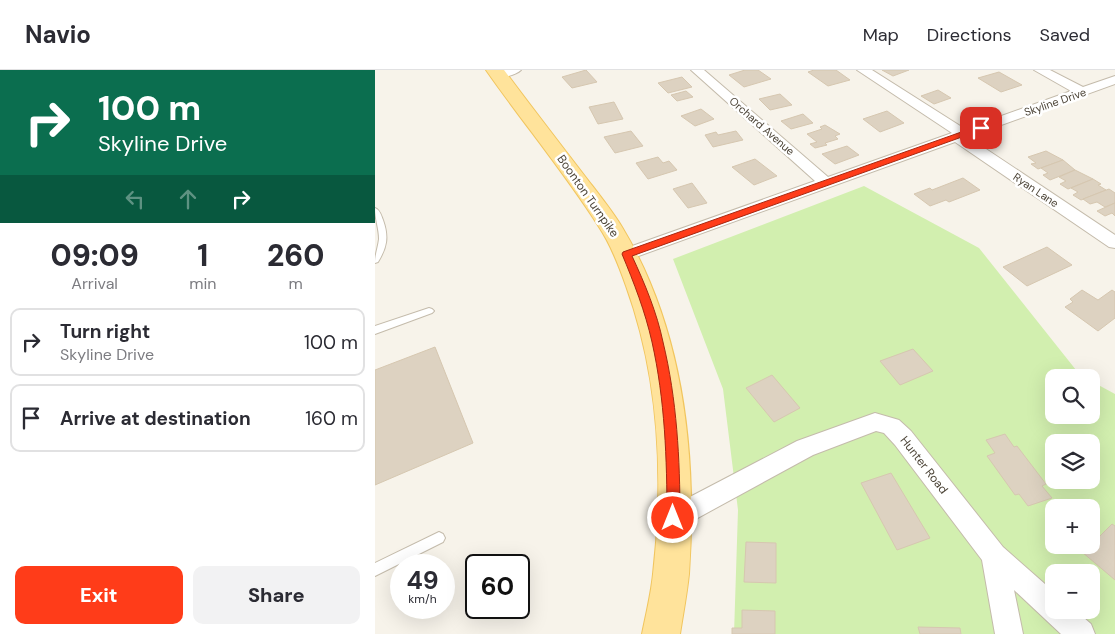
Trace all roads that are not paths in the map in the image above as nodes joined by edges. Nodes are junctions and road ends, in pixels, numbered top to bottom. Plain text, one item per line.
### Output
1 (697, 70) edge
2 (863, 70) edge
3 (1040, 70) edge
4 (502, 71) edge
5 (1115, 80) edge
6 (1082, 92) junction
7 (960, 135) junction
8 (826, 182) junction
9 (375, 210) edge
10 (1115, 243) edge
11 (627, 254) junction
12 (375, 260) edge
13 (429, 311) dead end
14 (375, 330) edge
15 (673, 518) junction
16 (439, 538) dead end
17 (994, 555) junction
18 (375, 570) edge
19 (661, 634) edge
20 (1009, 634) edge
21 (1081, 634) edge

1 - 8 street, Orchard Avenue
2 - 7 street, Ryan Lane
3 - 6 street
4 - 11 main road, Boonton Turnpike
5 - 6 street, Skyline Drive
6 - 7 street, Skyline Drive
7 - 8 street, Skyline Drive
7 - 10 street, Ryan Lane
8 - 11 street, Skyline Drive
9 - 12 lane
11 - 15 main road, Boonton Turnpike
13 - 14 lane
15 - 17 street, Hunter Road
15 - 19 main road, Boonton Turnpike
16 - 18 lane
17 - 20 street
17 - 21 street, Hunter Road

